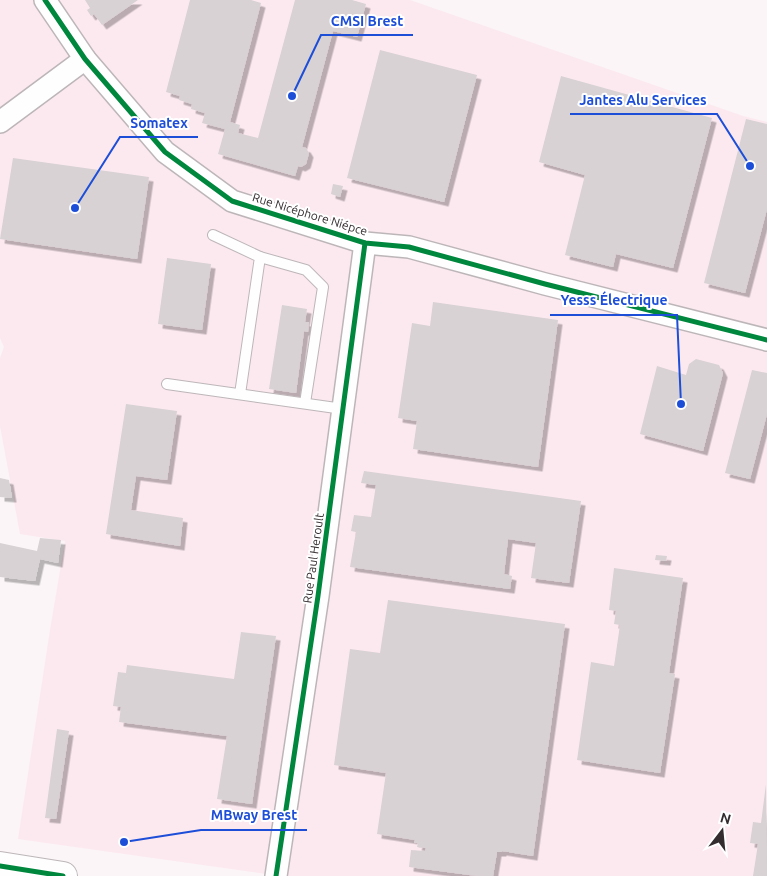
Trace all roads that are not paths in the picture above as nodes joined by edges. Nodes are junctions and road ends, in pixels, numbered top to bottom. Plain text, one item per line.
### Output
1 (45, 0) edge
2 (85, 60) junction
3 (0, 122) edge
4 (213, 234) dead end
5 (365, 242) junction
6 (260, 257) junction
7 (767, 340) edge
8 (167, 384) dead end
9 (240, 394) junction
10 (305, 403) junction
11 (343, 409) junction
12 (0, 866) edge
13 (63, 876) edge
14 (276, 876) edge

1 - 2 street, Rue Nicéphore Niépce
2 - 3 street
2 - 5 street, Rue Nicéphore Niépce
4 - 6 lane
5 - 7 street, Rue Nicéphore Niépce
5 - 11 street, Rue Paul Heroult
6 - 9 lane
6 - 10 lane
8 - 9 lane
9 - 10 lane
10 - 11 lane
11 - 14 street, Rue Paul Heroult
12 - 13 main road

